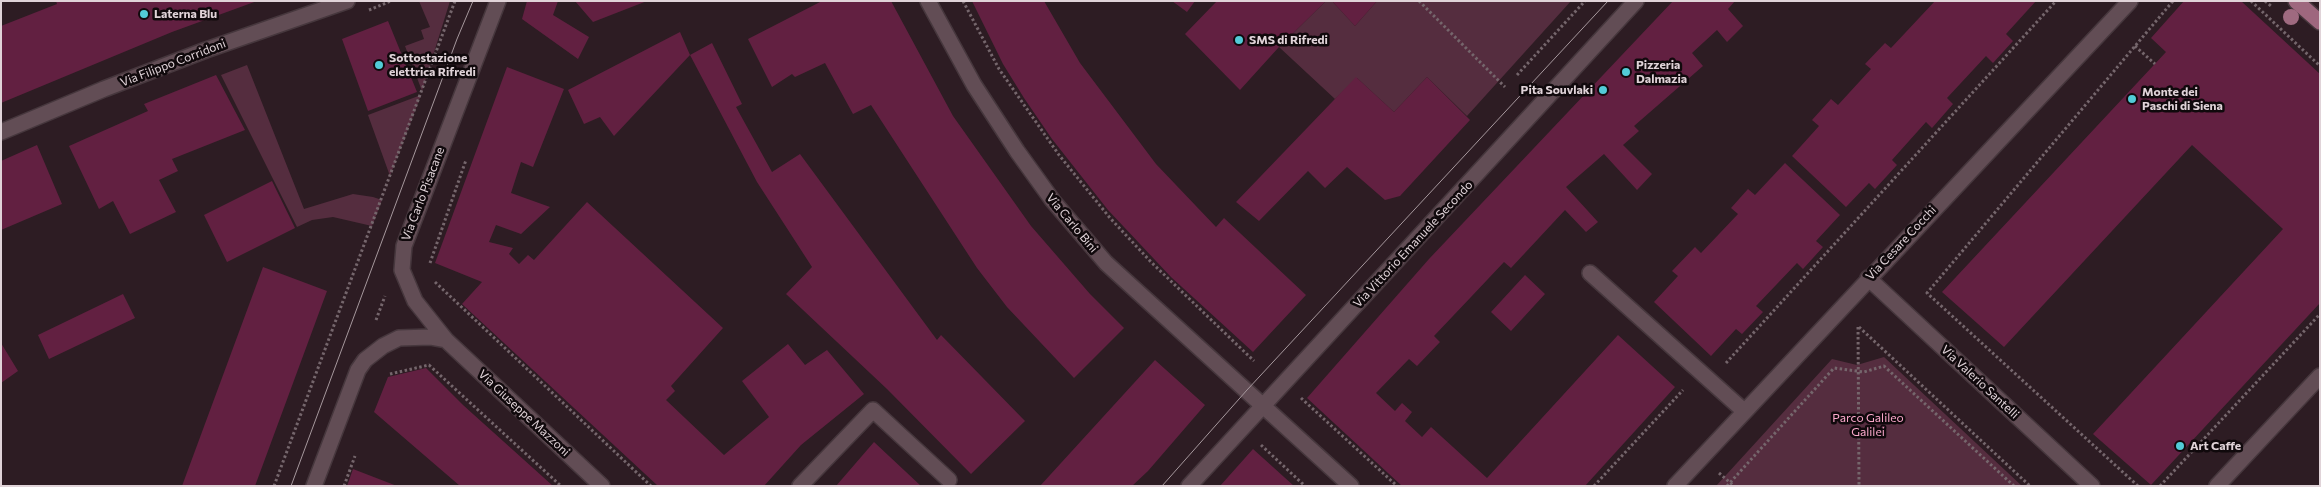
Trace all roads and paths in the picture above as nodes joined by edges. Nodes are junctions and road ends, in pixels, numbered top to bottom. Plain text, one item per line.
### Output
1 (347, 1) edge
2 (456, 1) edge
3 (498, 1) edge
4 (928, 1) edge
5 (963, 1) edge
6 (1419, 1) edge
7 (1585, 1) edge
8 (1636, 1) edge
9 (2056, 1) edge
10 (2130, 1) edge
11 (2172, 1) edge
12 (2250, 1) edge
13 (2296, 1) edge
14 (2320, 22) edge
15 (2135, 46) junction
16 (2155, 64) dead end
17 (2320, 66) edge
18 (1517, 75) dead end
19 (1505, 87) dead end
20 (1, 132) edge
21 (1590, 273) dead end
22 (1868, 278) junction
23 (433, 280) dead end
24 (387, 290) dead end
25 (2320, 314) edge
26 (374, 326) dead end
27 (446, 340) junction
28 (1254, 360) dead end
29 (1860, 372) junction
30 (384, 375) dead end
31 (2320, 376) edge
32 (1710, 381) junction
33 (1301, 398) dead end
34 (1264, 405) junction
35 (1744, 411) junction
36 (1256, 440) dead end
37 (357, 449) dead end
38 (949, 480) dead end
39 (274, 486) edge
40 (314, 486) edge
41 (344, 486) edge
42 (561, 486) edge
43 (602, 486) edge
44 (651, 486) edge
45 (800, 486) edge
46 (1189, 486) edge
47 (1305, 486) edge
48 (1351, 486) edge
49 (1397, 486) edge
50 (1594, 486) edge
51 (1675, 486) edge
52 (1727, 486) edge
53 (1859, 486) edge
54 (2014, 486) edge
55 (2030, 486) edge
56 (2092, 486) edge
57 (2138, 486) edge
58 (2160, 486) edge
59 (2217, 486) edge

1 - 20 street, Via Filippo Corridoni
2 - 39 path
3 - 27 street, Via Carlo Pisacane
4 - 34 street, Via Carlo Bini
5 - 28 path
6 - 19 path
7 - 18 path
8 - 34 street, Via Vittorio Emanuele Secondo
9 - 32 path
10 - 22 street, Via Cesare Cocchi
11 - 15 path
12 - 17 path
13 - 14 main road
15 - 16 path
15 - 57 path
21 - 32 street
22 - 35 street, Via Cesare Cocchi
22 - 56 street, Via Valerio Santelli
23 - 44 path
24 - 26 path
25 - 58 path
27 - 40 street
27 - 43 street, Via Giuseppe Mazzoni
29 - 52 path
29 - 53 path
29 - 54 path
29 - 55 path
30 - 42 path
31 - 59 street
32 - 35 street
32 - 50 path
33 - 49 path
34 - 46 street, Via Vittorio Emanuele Secondo
34 - 48 street, Via Carlo Bini
35 - 51 street, Via Cesare Cocchi
36 - 47 path
37 - 41 path
38 - 45 street

